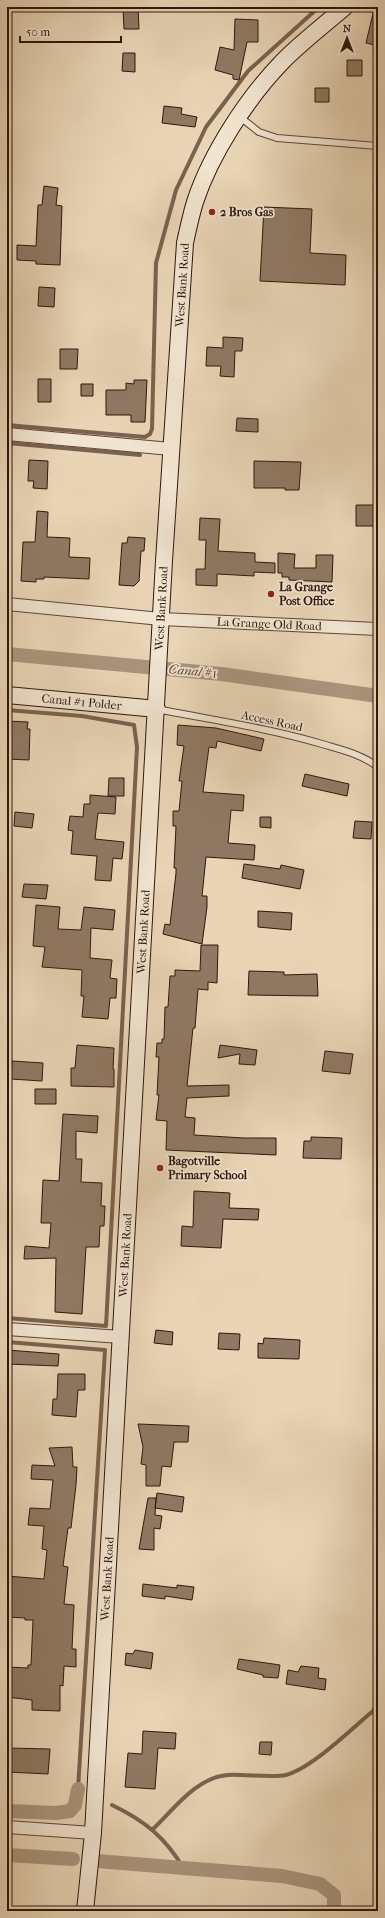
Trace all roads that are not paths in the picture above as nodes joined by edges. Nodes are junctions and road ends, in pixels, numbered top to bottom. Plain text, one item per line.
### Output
1 (345, 7) edge
2 (239, 116) junction
3 (378, 146) edge
4 (7, 434) edge
5 (171, 449) junction
6 (7, 604) edge
7 (160, 626) junction
8 (378, 629) edge
9 (7, 695) edge
10 (157, 709) junction
11 (378, 767) edge
12 (7, 1329) edge
13 (121, 1338) junction
14 (7, 1827) edge
15 (93, 1833) junction
16 (85, 1911) edge

1 - 2 street, West Bank Road
2 - 3 lane
2 - 5 street, West Bank Road
4 - 5 street
5 - 7 street, West Bank Road
6 - 7 street, La Grange Old Road
7 - 8 street, La Grange Old Road
7 - 10 street, West Bank Road
9 - 10 street, Canal #1 Polder
10 - 11 lane, Access Road
10 - 13 street, West Bank Road
12 - 13 street
13 - 15 street, West Bank Road
14 - 15 street
15 - 16 street, West Bank Road

